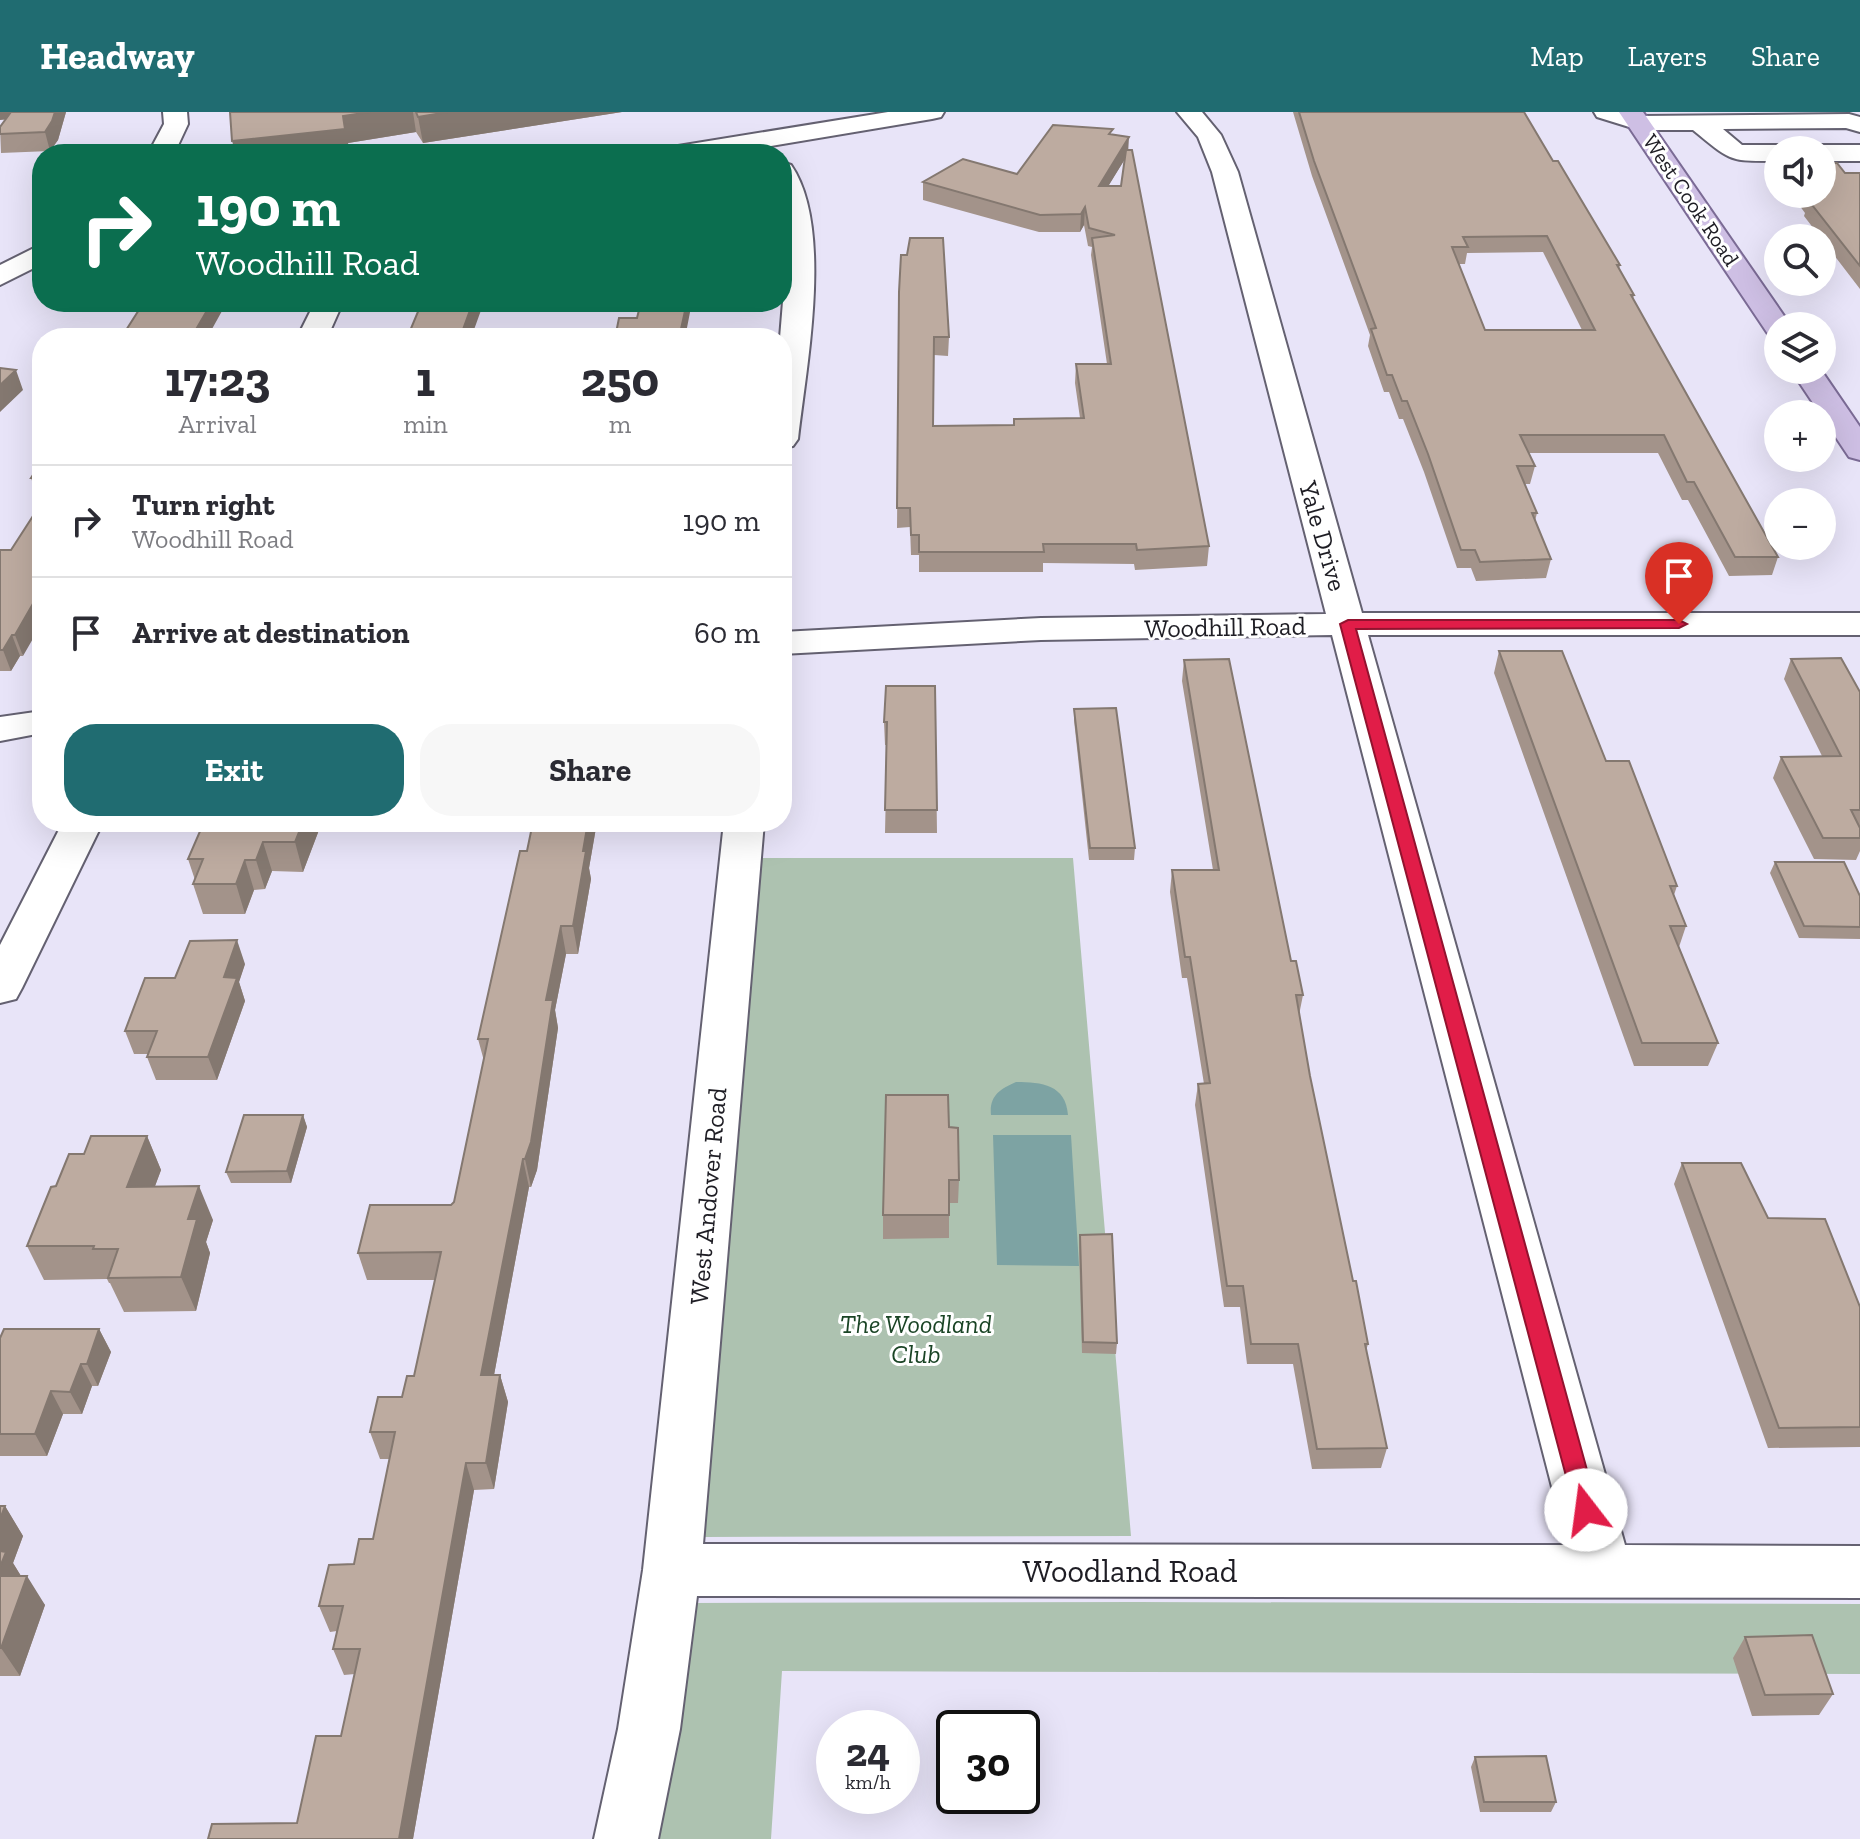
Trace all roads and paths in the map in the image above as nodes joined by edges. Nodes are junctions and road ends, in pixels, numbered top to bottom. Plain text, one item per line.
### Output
1 (175, 112) edge
2 (932, 112) edge
3 (1189, 112) edge
4 (1606, 112) edge
5 (737, 117) dead end
6 (1635, 117) edge
7 (1794, 117) edge
8 (1700, 122) junction
9 (1860, 125) edge
10 (166, 144) edge
11 (766, 144) edge
12 (783, 144) edge
13 (1764, 153) edge
14 (1836, 153) edge
15 (1860, 153) edge
16 (792, 197) edge
17 (1767, 312) edge
18 (792, 346) edge
19 (1815, 384) edge
20 (1860, 450) edge
21 (1348, 624) junction
22 (1860, 624) edge
23 (792, 642) edge
24 (32, 724) edge
25 (0, 729) edge
26 (78, 832) edge
27 (743, 832) edge
28 (0, 988) edge
29 (672, 1570) junction
30 (1603, 1571) junction
31 (1860, 1572) edge
32 (626, 1839) edge

1 - 10 street
2 - 12 street
3 - 21 street, Yale Drive
4 - 6 street
5 - 11 street
6 - 8 street
6 - 17 main road, West Cook Road
7 - 8 street
7 - 9 street
8 - 13 street
14 - 15 street
16 - 18 street
19 - 20 main road
21 - 22 street, Woodhill Road
21 - 23 street, Woodhill Road
21 - 30 street, Yale Drive
24 - 25 street
26 - 28 street
27 - 29 street, West Andover Road
29 - 30 street, Woodland Road
29 - 32 street
30 - 31 street, Woodland Road

